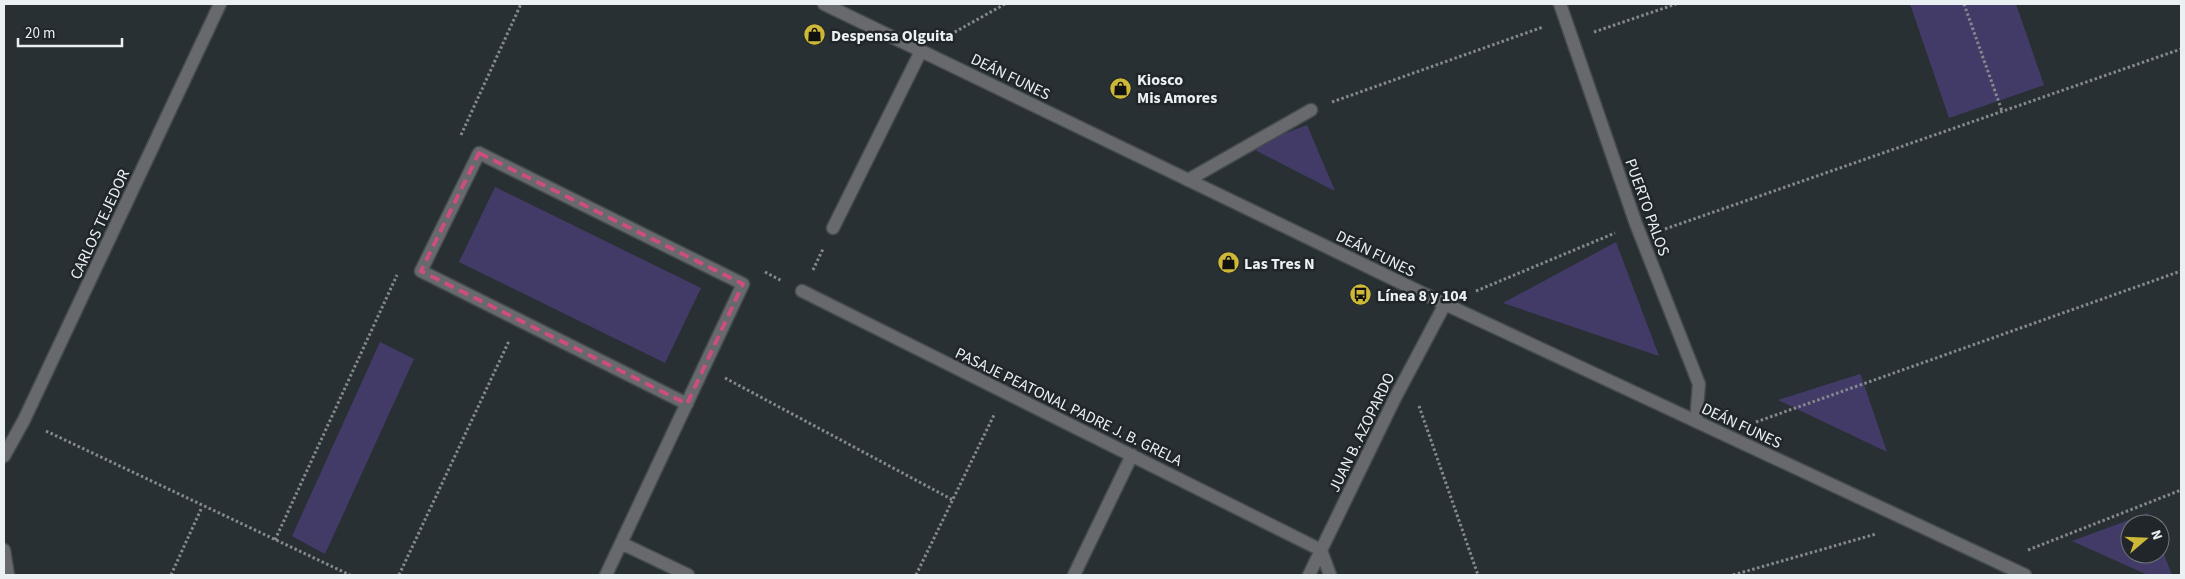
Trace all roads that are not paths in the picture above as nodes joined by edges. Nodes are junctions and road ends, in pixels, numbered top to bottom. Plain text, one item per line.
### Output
1 (220, 4) edge
2 (824, 4) edge
3 (1560, 4) edge
4 (921, 51) junction
5 (1311, 110) road end
6 (1188, 180) junction
7 (833, 228) dead end
8 (802, 291) dead end
9 (1445, 304) junction
10 (687, 404) junction
11 (1696, 421) junction
12 (4, 456) edge
13 (1132, 456) junction
14 (622, 543) junction
15 (4, 550) edge
16 (1320, 550) junction
17 (8, 575) edge
18 (606, 575) edge
19 (688, 575) edge
20 (1074, 575) edge
21 (1309, 575) edge
22 (1330, 575) edge
23 (2025, 575) edge

1 - 12 street, CARLOS TEJEDOR
2 - 4 street, DEÁN FUNES
3 - 11 street, PUERTO PALOS
4 - 6 street, DEÁN FUNES
4 - 7 street
5 - 6 street
6 - 9 street, DEÁN FUNES
8 - 13 street, PASAJE PEATONAL PADRE J. B. GRELA
9 - 11 street, DEÁN FUNES
9 - 16 street, JUAN B. AZOPARDO
10 - 10 street
10 - 14 street
11 - 23 street, DEÁN FUNES
13 - 16 street, PASAJE PEATONAL PADRE J. B. GRELA
13 - 20 street
14 - 18 street
14 - 19 street
15 - 17 street
16 - 21 street, JUAN B. AZOPARDO
16 - 22 street

